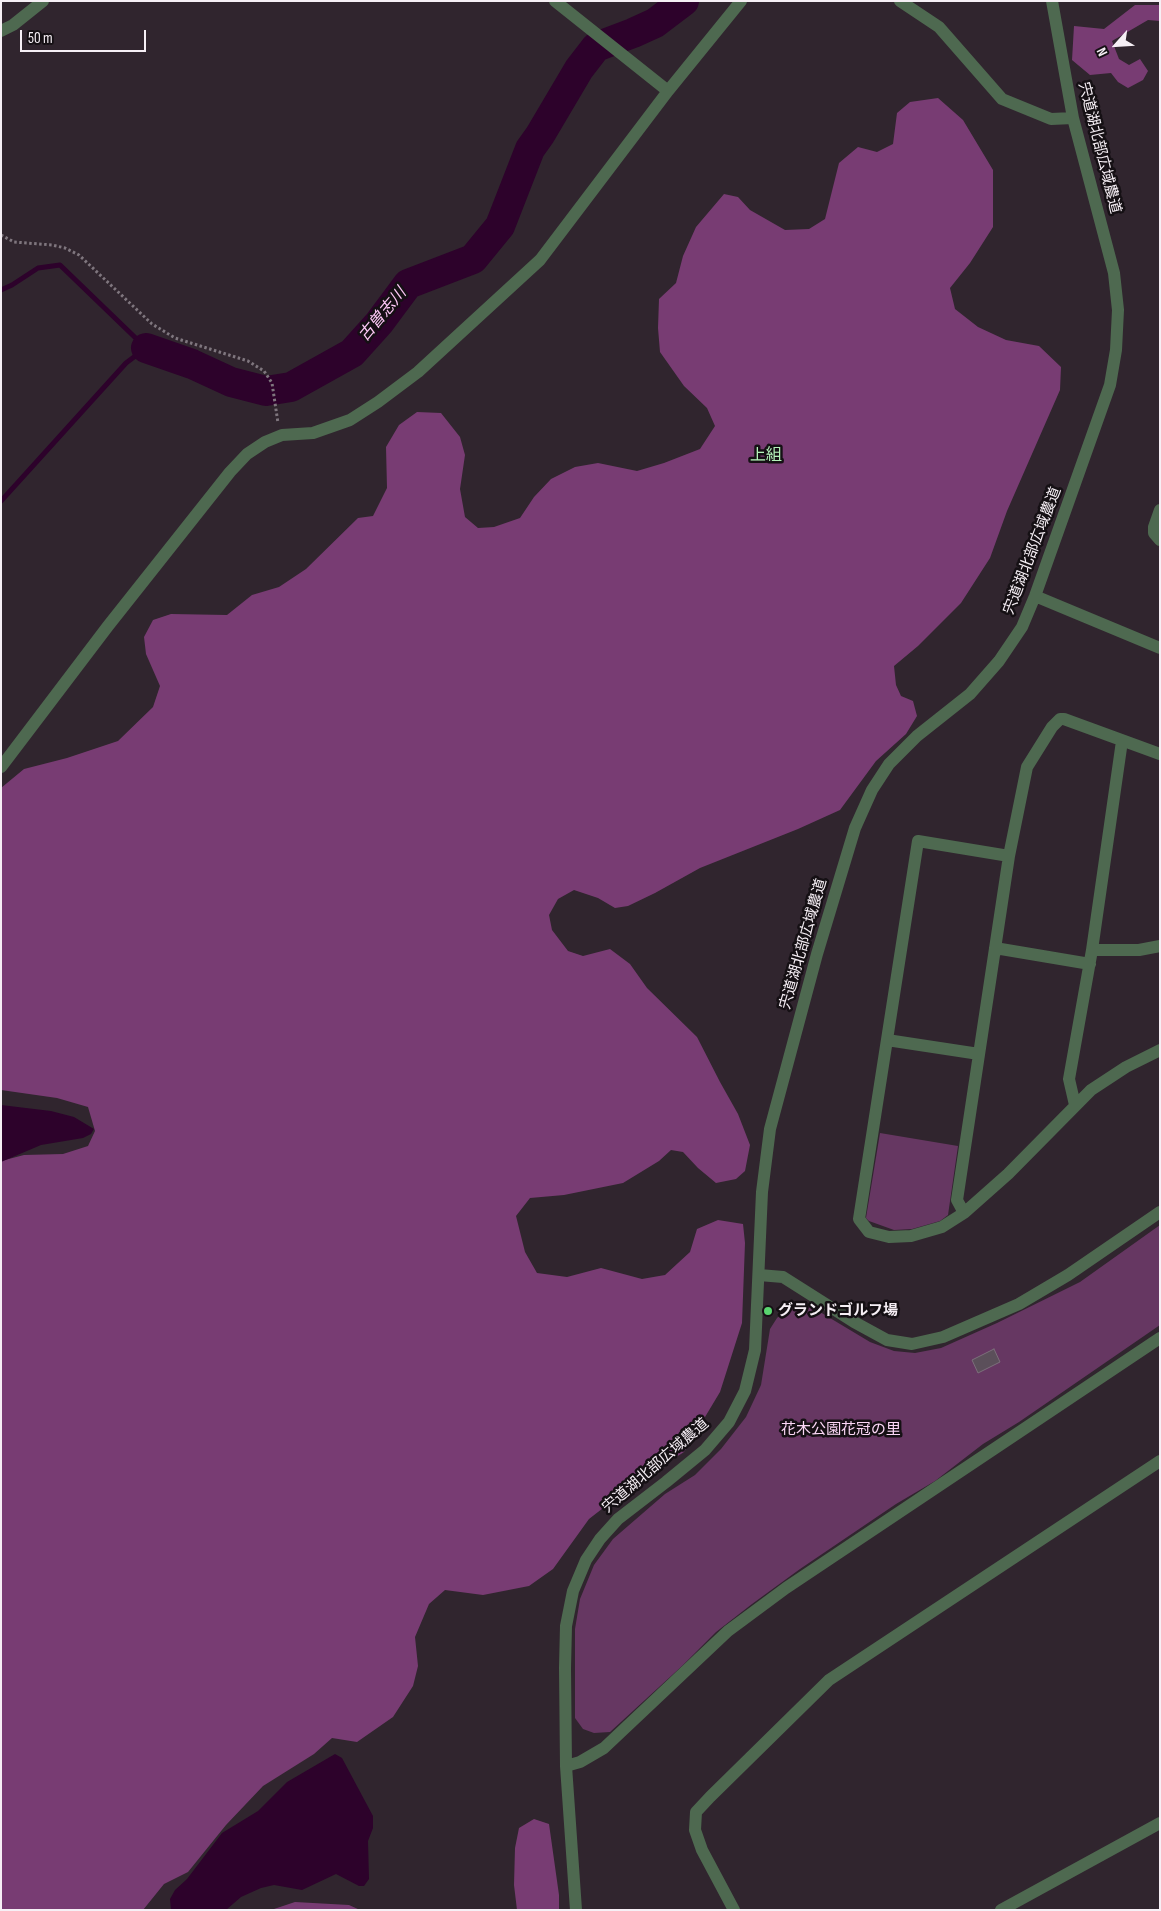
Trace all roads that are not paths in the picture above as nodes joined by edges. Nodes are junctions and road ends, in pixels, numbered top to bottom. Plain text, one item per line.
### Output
1 (43, 1) edge
2 (555, 1) edge
3 (740, 1) edge
4 (900, 1) edge
5 (1052, 1) edge
6 (1, 31) edge
7 (668, 91) junction
8 (1073, 118) junction
9 (1160, 510) edge
10 (1160, 540) edge
11 (1035, 596) junction
12 (1160, 648) edge
13 (1122, 741) junction
14 (1160, 754) edge
15 (1, 767) edge
16 (1009, 856) junction
17 (1160, 946) edge
18 (995, 948) junction
19 (1092, 950) junction
20 (1090, 964) junction
21 (887, 1040) junction
22 (1160, 1050) edge
23 (979, 1054) junction
24 (1075, 1105) junction
25 (1160, 1212) edge
26 (964, 1213) junction
27 (759, 1275) junction
28 (1160, 1338) edge
29 (1160, 1461) edge
30 (566, 1766) junction
31 (1160, 1823) edge
32 (576, 1910) edge
33 (734, 1910) edge
34 (1001, 1910) edge

1 - 6 street
2 - 7 street
3 - 7 street
4 - 8 street
5 - 8 street, 宍道湖北部広域農道
7 - 15 street
8 - 11 street, 宍道湖北部広域農道
9 - 10 street
11 - 12 street
11 - 27 street, 宍道湖北部広域農道
13 - 14 street
13 - 16 street
13 - 19 street
16 - 18 street
16 - 21 street
17 - 19 street
18 - 20 street
18 - 23 street
19 - 20 street
20 - 24 street
21 - 23 street
21 - 26 street
22 - 24 street
23 - 26 street
24 - 26 street
25 - 27 street
27 - 30 street, 宍道湖北部広域農道
28 - 30 street
29 - 33 street
30 - 32 street, 宍道湖北部広域農道
31 - 34 street

